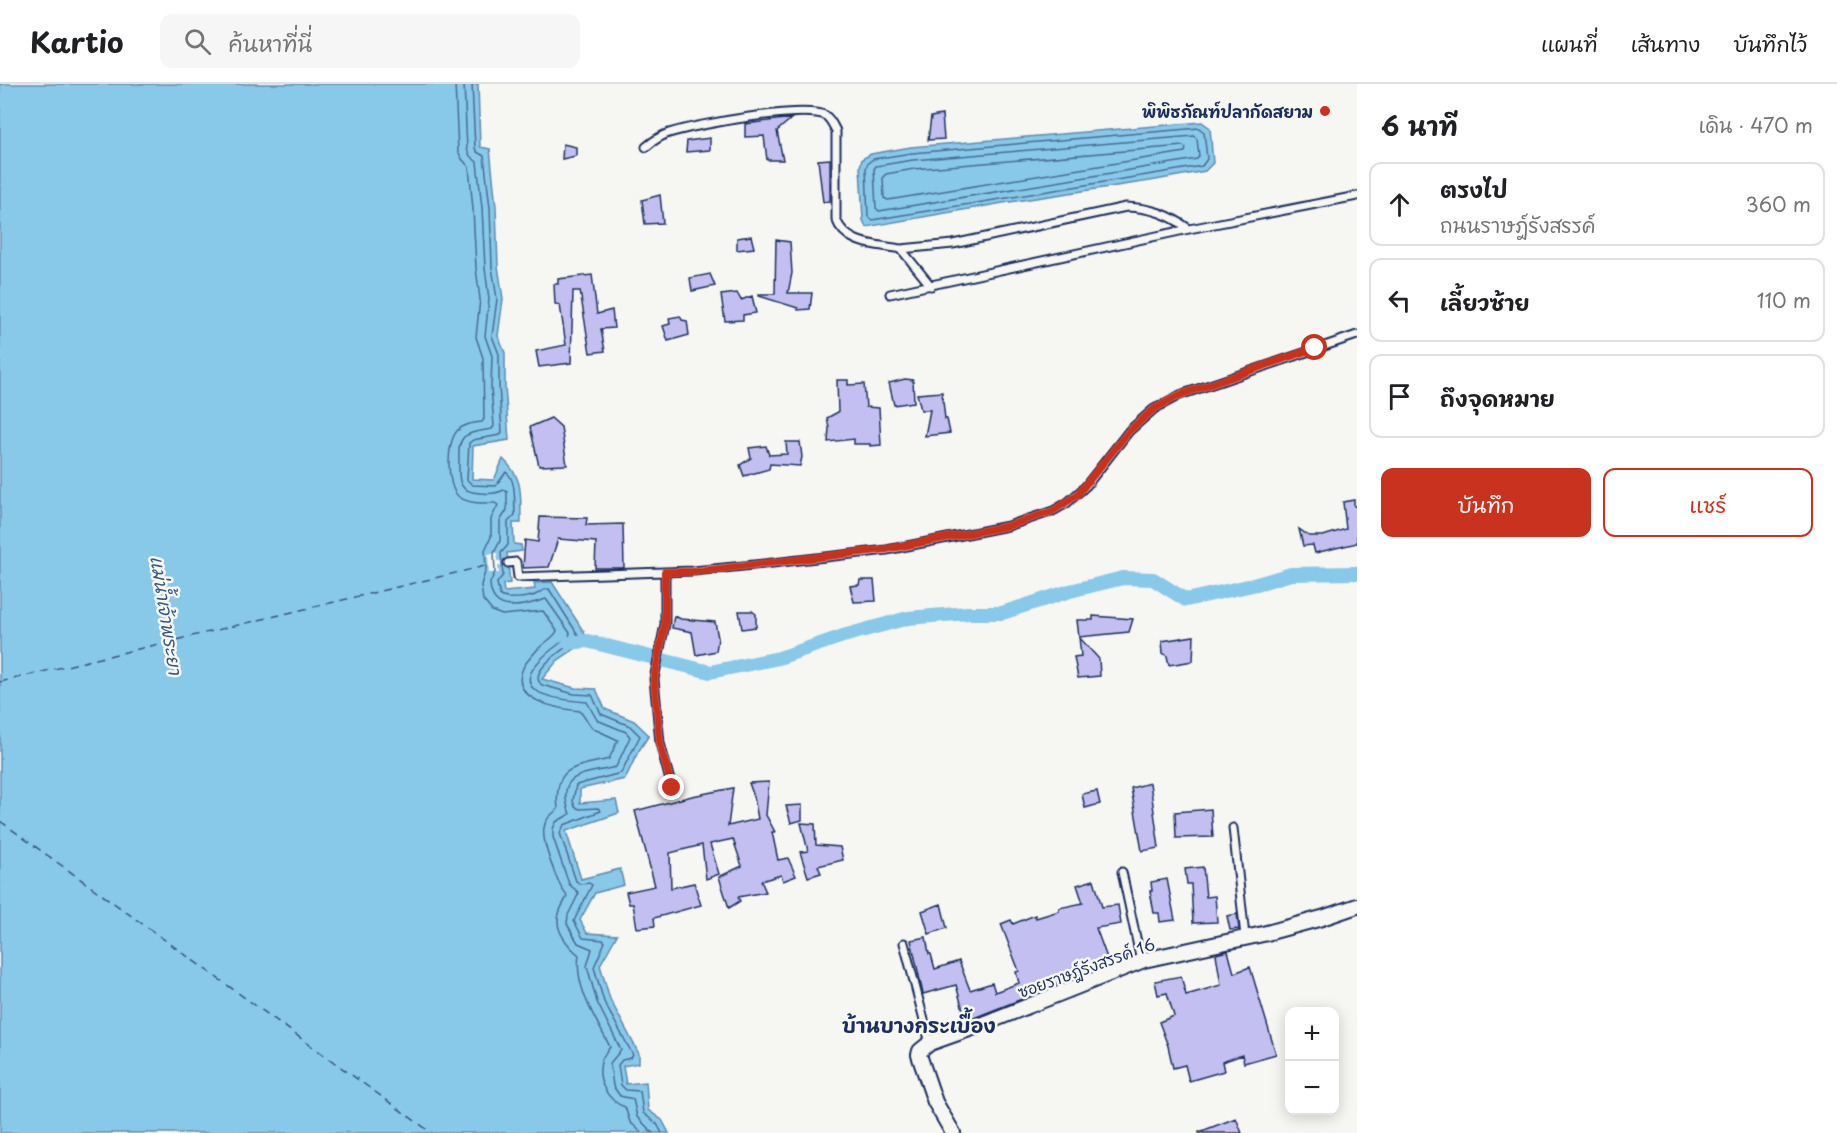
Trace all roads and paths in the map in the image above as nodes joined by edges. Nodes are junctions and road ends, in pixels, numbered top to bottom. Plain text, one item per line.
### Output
1 (646, 147) dead end
2 (1357, 196) edge
3 (1189, 229) junction
4 (901, 249) junction
5 (931, 286) junction
6 (891, 294) dead end
7 (1357, 335) edge
8 (508, 563) dead end
9 (665, 572) junction
10 (672, 788) dead end
11 (1233, 828) dead end
12 (1122, 872) dead end
13 (1357, 906) edge
14 (1245, 936) junction
15 (904, 943) dead end
16 (1141, 961) junction
17 (930, 1043) junction
18 (953, 1133) edge

1 - 4 lane
2 - 3 lane
3 - 4 lane
3 - 5 lane
4 - 5 lane
5 - 6 lane
7 - 9 lane
8 - 9 lane
9 - 10 lane
11 - 14 lane
12 - 16 lane
13 - 14 street, ซอยราษฎ์รังสรรค์ 16
14 - 16 street, ซอยราษฎ์รังสรรค์ 16
15 - 17 lane
16 - 17 street, ซอยราษฎ์รังสรรค์ 16
17 - 18 street

